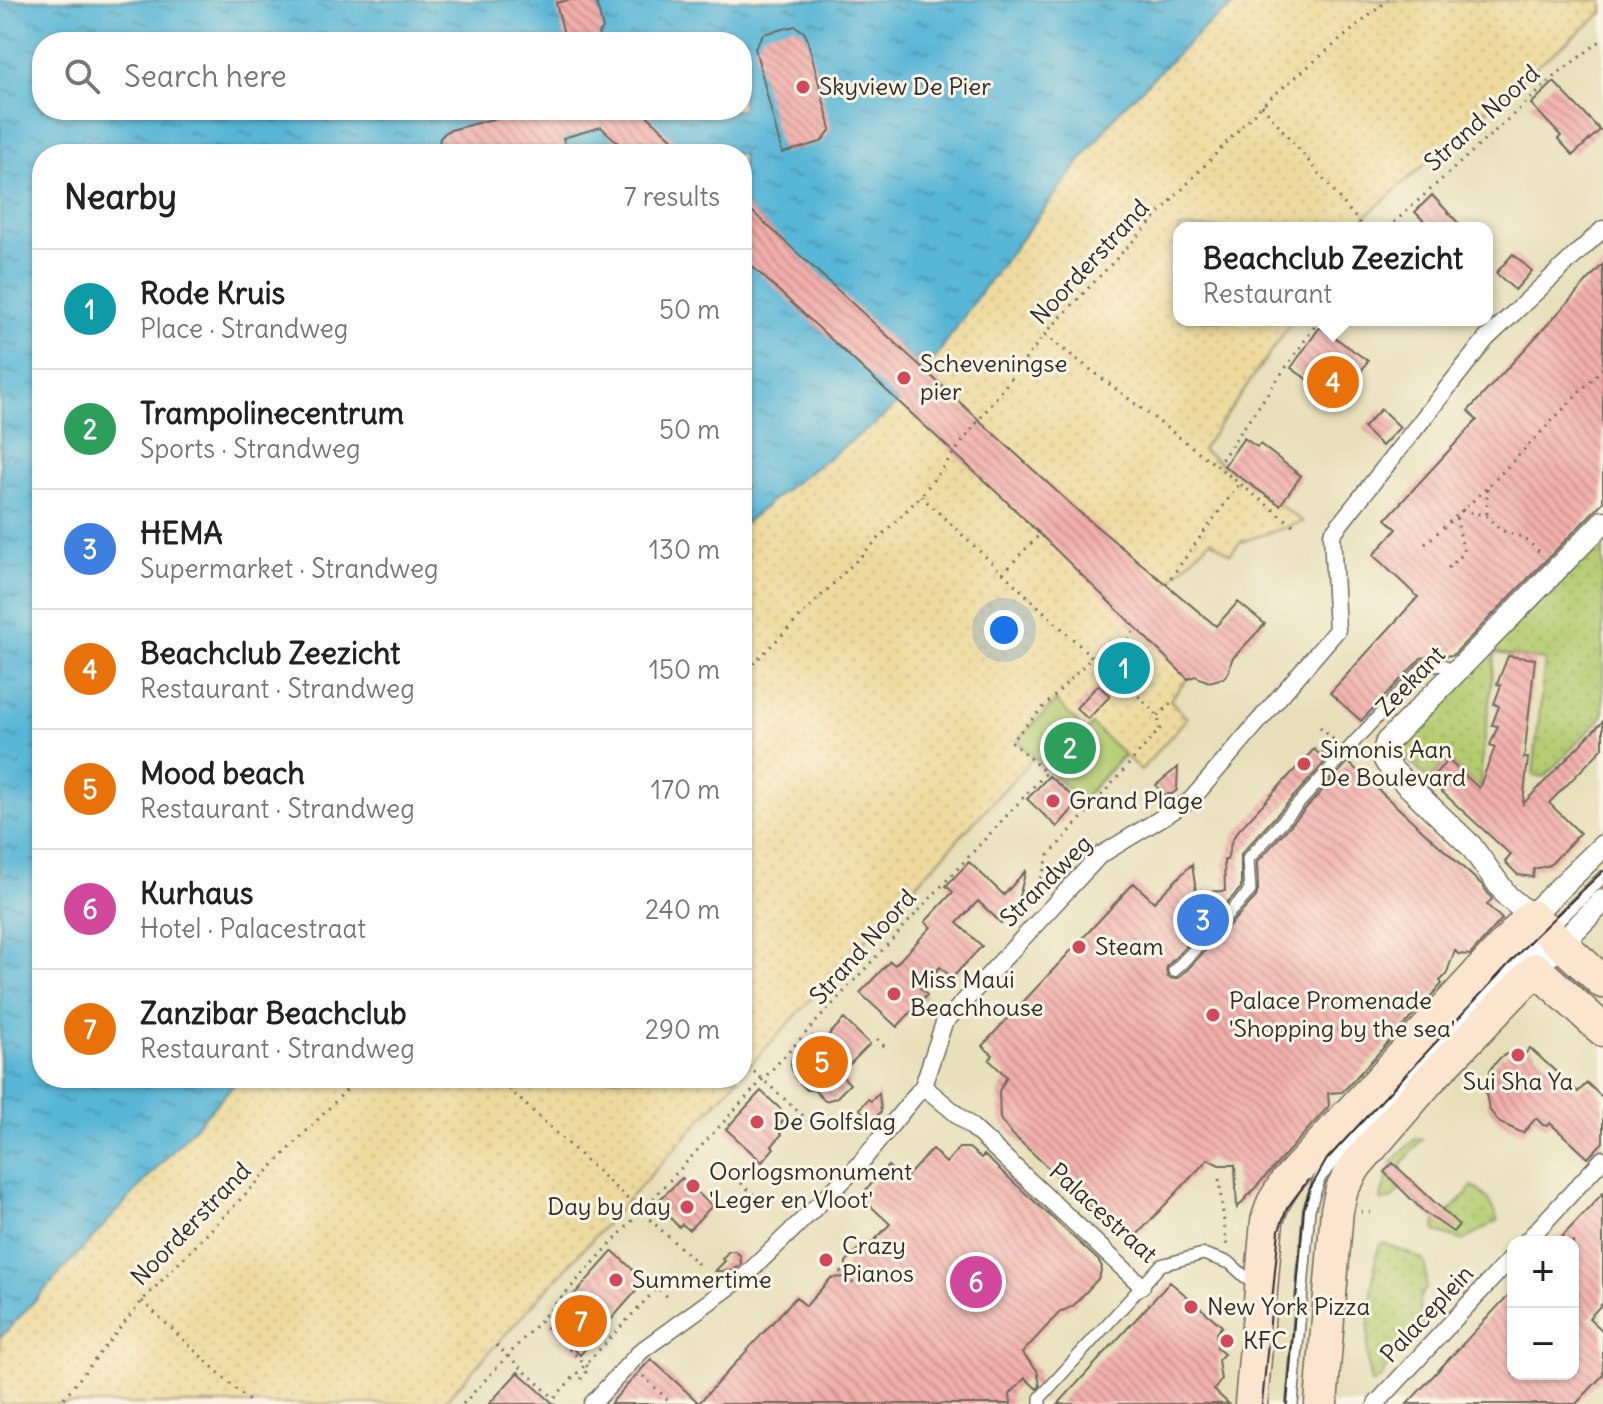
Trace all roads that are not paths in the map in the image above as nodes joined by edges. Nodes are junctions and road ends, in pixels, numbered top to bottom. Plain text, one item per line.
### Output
1 (1603, 229) edge
2 (1603, 522) edge
3 (1454, 675) junction
4 (1603, 846) edge
5 (1603, 877) edge
6 (1603, 901) edge
7 (1542, 941) junction
8 (1174, 971) dead end
9 (1603, 982) edge
10 (1603, 1030) edge
11 (923, 1086) junction
12 (1603, 1159) edge
13 (1532, 1236) edge
14 (1507, 1262) edge
15 (1142, 1286) junction
16 (1261, 1296) junction
17 (592, 1404) edge
18 (1040, 1404) edge
19 (1251, 1404) edge
20 (1292, 1404) edge
21 (1321, 1404) edge
22 (1376, 1404) edge

1 - 11 street, Strandweg
2 - 3 street, Zeekant
3 - 7 street, Zeekant
3 - 8 lane, bridge
4 - 7 street
5 - 7 lane
6 - 7 street
7 - 9 main road
7 - 10 main road
7 - 16 main road
7 - 20 lane
7 - 21 main road
11 - 15 street, Palacestraat
11 - 17 street, Strandweg
12 - 13 street
14 - 22 street, Palaceplein
15 - 16 lane, Palacestraat
15 - 18 lane
16 - 19 main road

